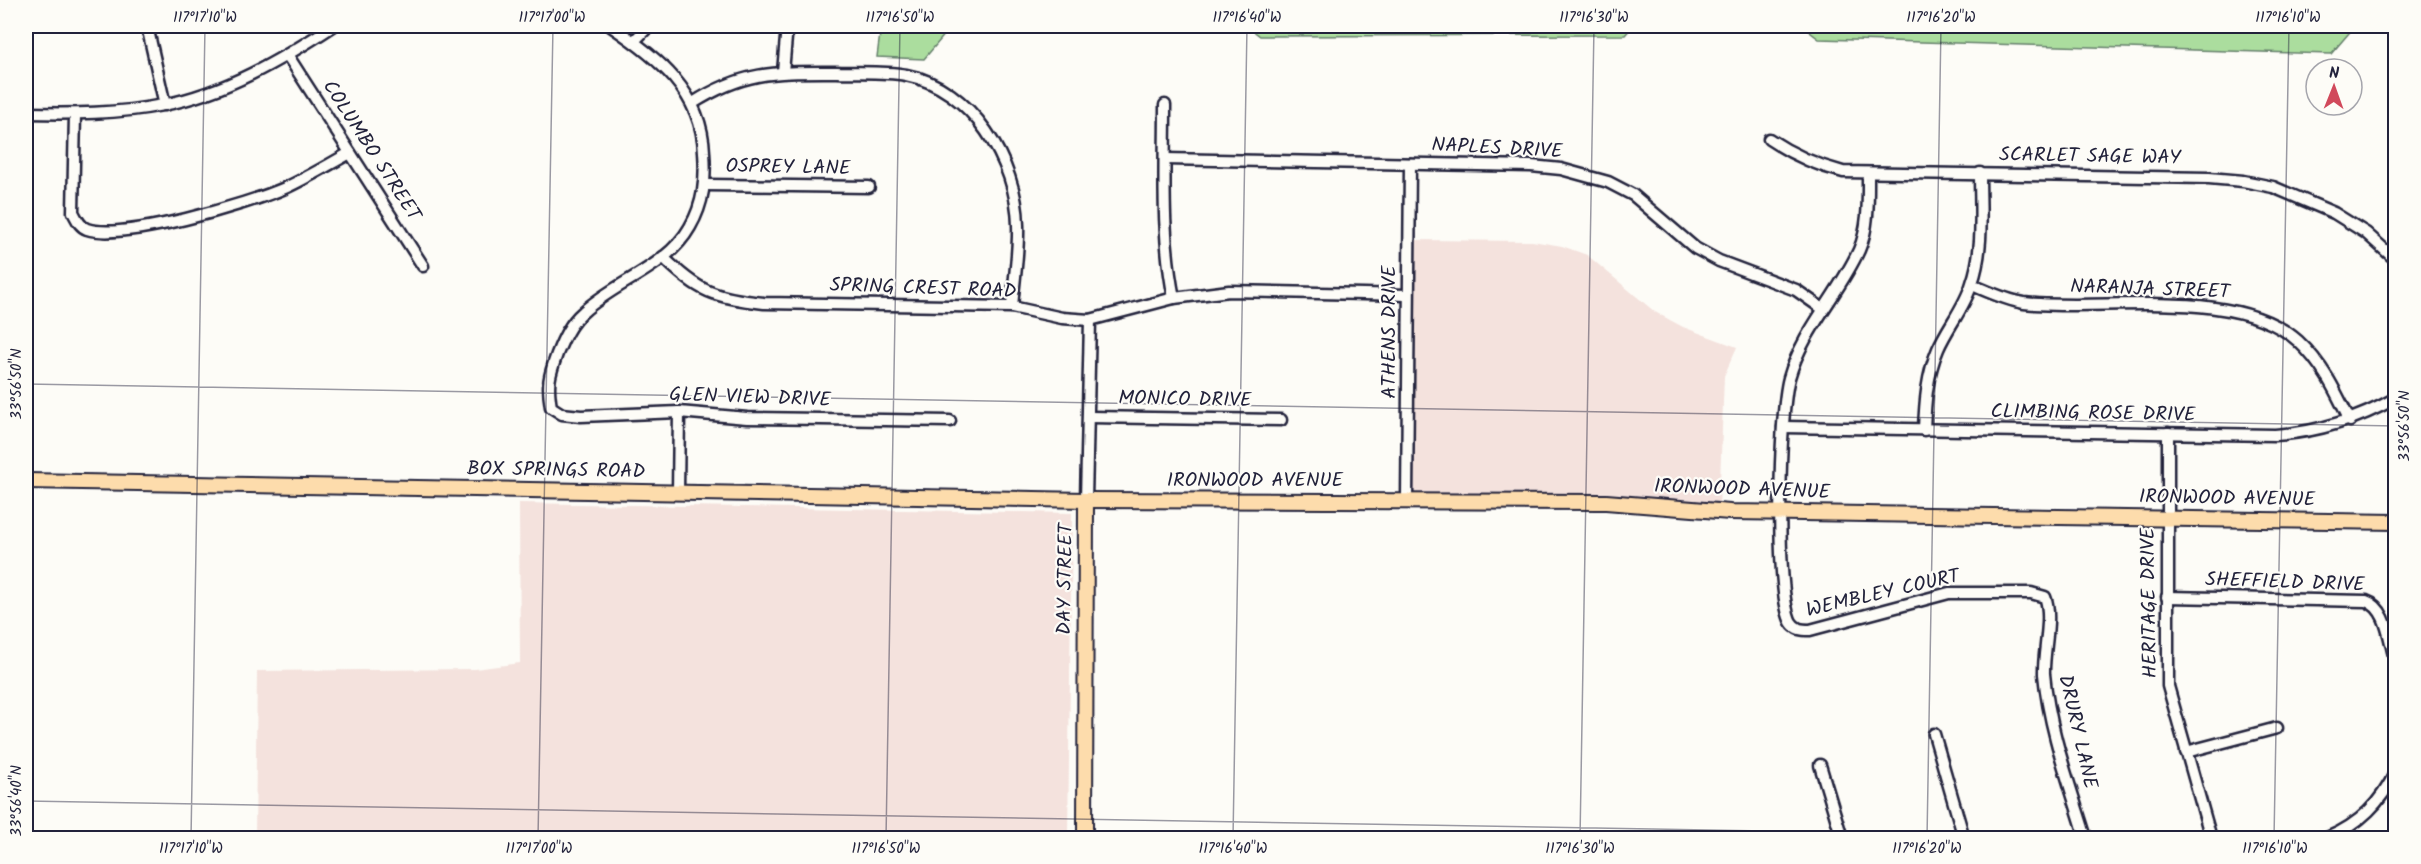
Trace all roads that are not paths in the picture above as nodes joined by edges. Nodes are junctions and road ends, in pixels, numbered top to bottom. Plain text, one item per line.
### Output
1 (147, 26) edge
2 (333, 26) edge
3 (611, 26) edge
4 (649, 26) edge
5 (787, 26) edge
6 (634, 41) junction
7 (288, 56) junction
8 (783, 72) junction
9 (693, 103) junction
10 (165, 105) junction
11 (1165, 105) dead end
12 (26, 113) edge
13 (75, 114) junction
14 (1769, 139) dead end
15 (350, 153) junction
16 (1165, 159) junction
17 (1410, 164) junction
18 (1980, 173) junction
19 (1868, 174) junction
20 (706, 185) junction
21 (869, 188) dead end
22 (663, 257) junction
23 (2396, 260) edge
24 (423, 266) dead end
25 (1972, 285) junction
26 (1408, 295) junction
27 (1174, 298) junction
28 (1012, 307) junction
29 (1824, 309) junction
30 (1090, 320) junction
31 (2396, 398) edge
32 (679, 412) junction
33 (1089, 417) junction
34 (1281, 420) dead end
35 (950, 421) dead end
36 (2350, 421) junction
37 (1783, 428) junction
38 (1924, 430) junction
39 (2168, 434) junction
40 (26, 481) edge
41 (678, 493) junction
42 (1407, 500) junction
43 (1086, 501) junction
44 (1781, 513) junction
45 (2166, 518) junction
46 (2396, 522) edge
47 (2045, 597) joint
48 (2167, 597) junction
49 (2396, 662) edge
50 (2277, 728) dead end
51 (1934, 734) dead end
52 (2187, 752) junction
53 (1820, 765) dead end
54 (2394, 777) edge
55 (1085, 838) edge
56 (1842, 838) edge
57 (1964, 838) edge
58 (2086, 838) edge
59 (2211, 838) edge
60 (2328, 838) edge

1 - 10 street
2 - 7 street
3 - 6 street
4 - 6 street
5 - 8 street
6 - 9 street
7 - 10 street
7 - 15 street, COLUMBO STREET
8 - 9 street
8 - 28 street
9 - 20 street
10 - 13 street
11 - 16 street
12 - 13 street
13 - 15 street
14 - 19 street, SCARLET SAGE WAY
15 - 24 street, COLUMBO STREET
16 - 17 street, NAPLES DRIVE
16 - 27 street
17 - 26 street, ATHENS DRIVE
17 - 29 street, NAPLES DRIVE
18 - 19 street, SCARLET SAGE WAY
18 - 23 street, SCARLET SAGE WAY
18 - 25 street
19 - 29 street
20 - 21 street, OSPREY LANE
20 - 22 street
22 - 28 street, SPRING CREST ROAD
22 - 32 street, GLEN VIEW DRIVE
25 - 36 street, NARANJA STREET
25 - 38 street
26 - 27 street, SPRING CREST ROAD
26 - 42 street, ATHENS DRIVE
27 - 30 street, SPRING CREST ROAD
28 - 30 street, SPRING CREST ROAD
29 - 37 street
30 - 33 street, DAY STREET
31 - 36 street, CLIMBING ROSE DRIVE
32 - 35 street, GLEN VIEW DRIVE
32 - 41 street
33 - 34 street, MONICO DRIVE
33 - 43 street, DAY STREET
36 - 39 street, CLIMBING ROSE DRIVE
37 - 38 street, CLIMBING ROSE DRIVE
37 - 44 street
38 - 39 street, CLIMBING ROSE DRIVE
39 - 45 street, HERITAGE DRIVE
40 - 41 main road, BOX SPRINGS ROAD
41 - 43 main road, BOX SPRINGS ROAD
42 - 43 main road, IRONWOOD AVENUE
42 - 44 main road, IRONWOOD AVENUE
43 - 55 main road, DAY STREET
44 - 45 main road, IRONWOOD AVENUE
44 - 47 street, WEMBLEY COURT
45 - 46 main road, IRONWOOD AVENUE
45 - 48 street, HERITAGE DRIVE
47 - 58 street, DRURY LANE
48 - 49 street, SHEFFIELD DRIVE
48 - 52 street, HERITAGE DRIVE
50 - 52 street
51 - 57 street
52 - 59 street, HERITAGE DRIVE
53 - 56 street
54 - 60 street

